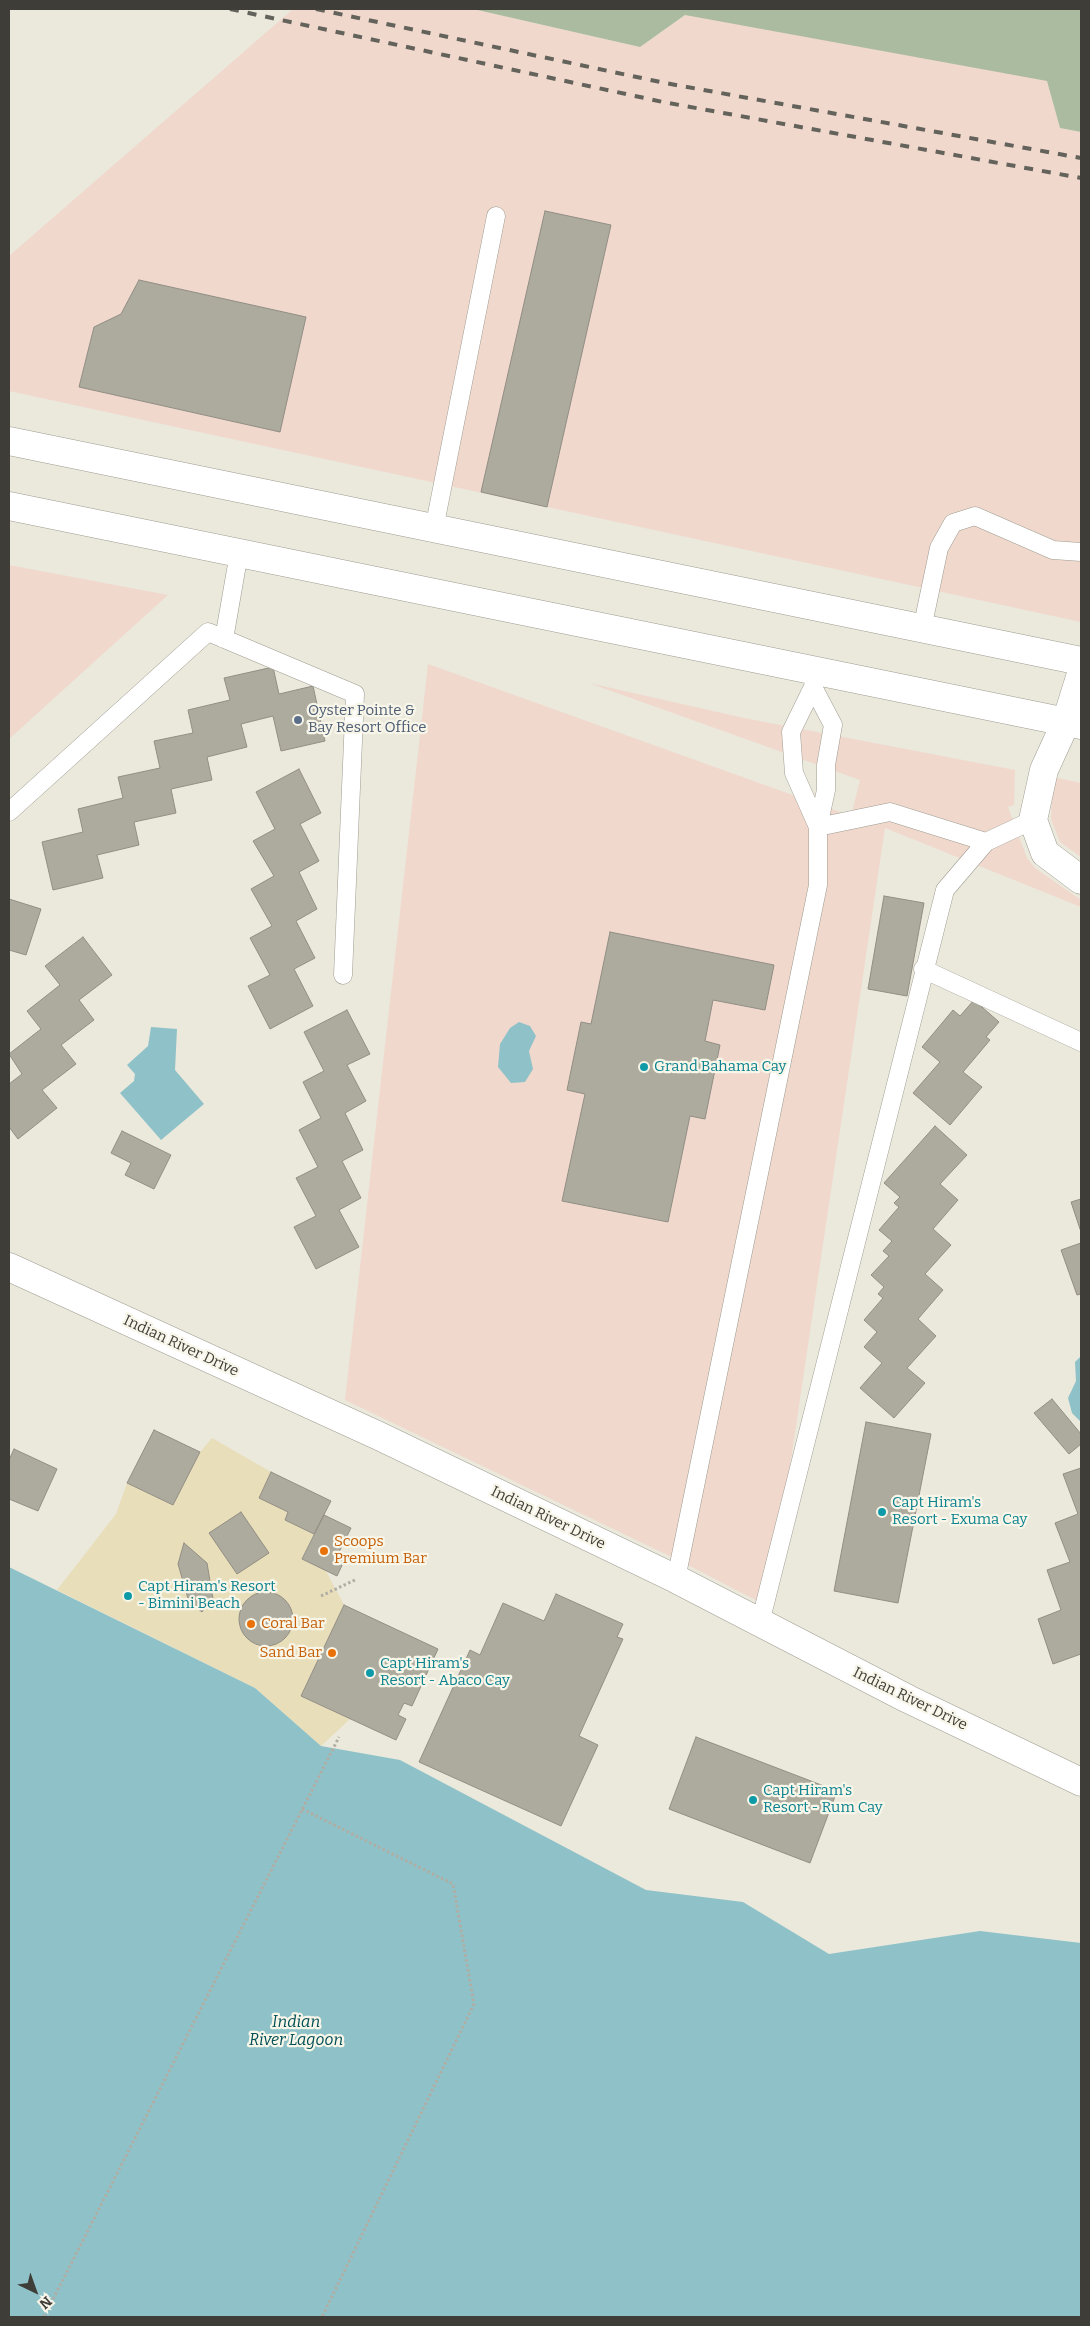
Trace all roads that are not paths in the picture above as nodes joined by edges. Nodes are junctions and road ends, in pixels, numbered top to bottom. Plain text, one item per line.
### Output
1 (496, 216) dead end
2 (9, 441) edge
3 (9, 506) edge
4 (434, 529) junction
5 (1081, 552) edge
6 (239, 553) junction
7 (922, 629) junction
8 (224, 639) junction
9 (1081, 661) edge
10 (1081, 674) edge
11 (814, 679) junction
12 (1074, 724) edge
13 (9, 812) edge
14 (1032, 820) junction
15 (818, 827) junction
16 (986, 842) junction
17 (1081, 880) edge
18 (924, 969) junction
19 (342, 975) dead end
20 (1081, 1042) edge
21 (9, 1267) edge
22 (676, 1579) junction
23 (760, 1623) junction
24 (1081, 1782) edge

1 - 4 lane
2 - 4 main road
3 - 6 main road
4 - 7 main road
5 - 7 lane
6 - 8 lane
6 - 11 main road
7 - 9 main road
8 - 13 lane
8 - 19 lane
10 - 12 main road
11 - 12 main road
11 - 15 lane
11 - 15 lane
12 - 14 main road
14 - 16 lane
14 - 17 main road
15 - 16 lane
15 - 22 lane
16 - 18 lane
18 - 20 lane
18 - 23 lane
21 - 22 main road, Indian River Drive
22 - 23 main road, Indian River Drive
23 - 24 main road, Indian River Drive

